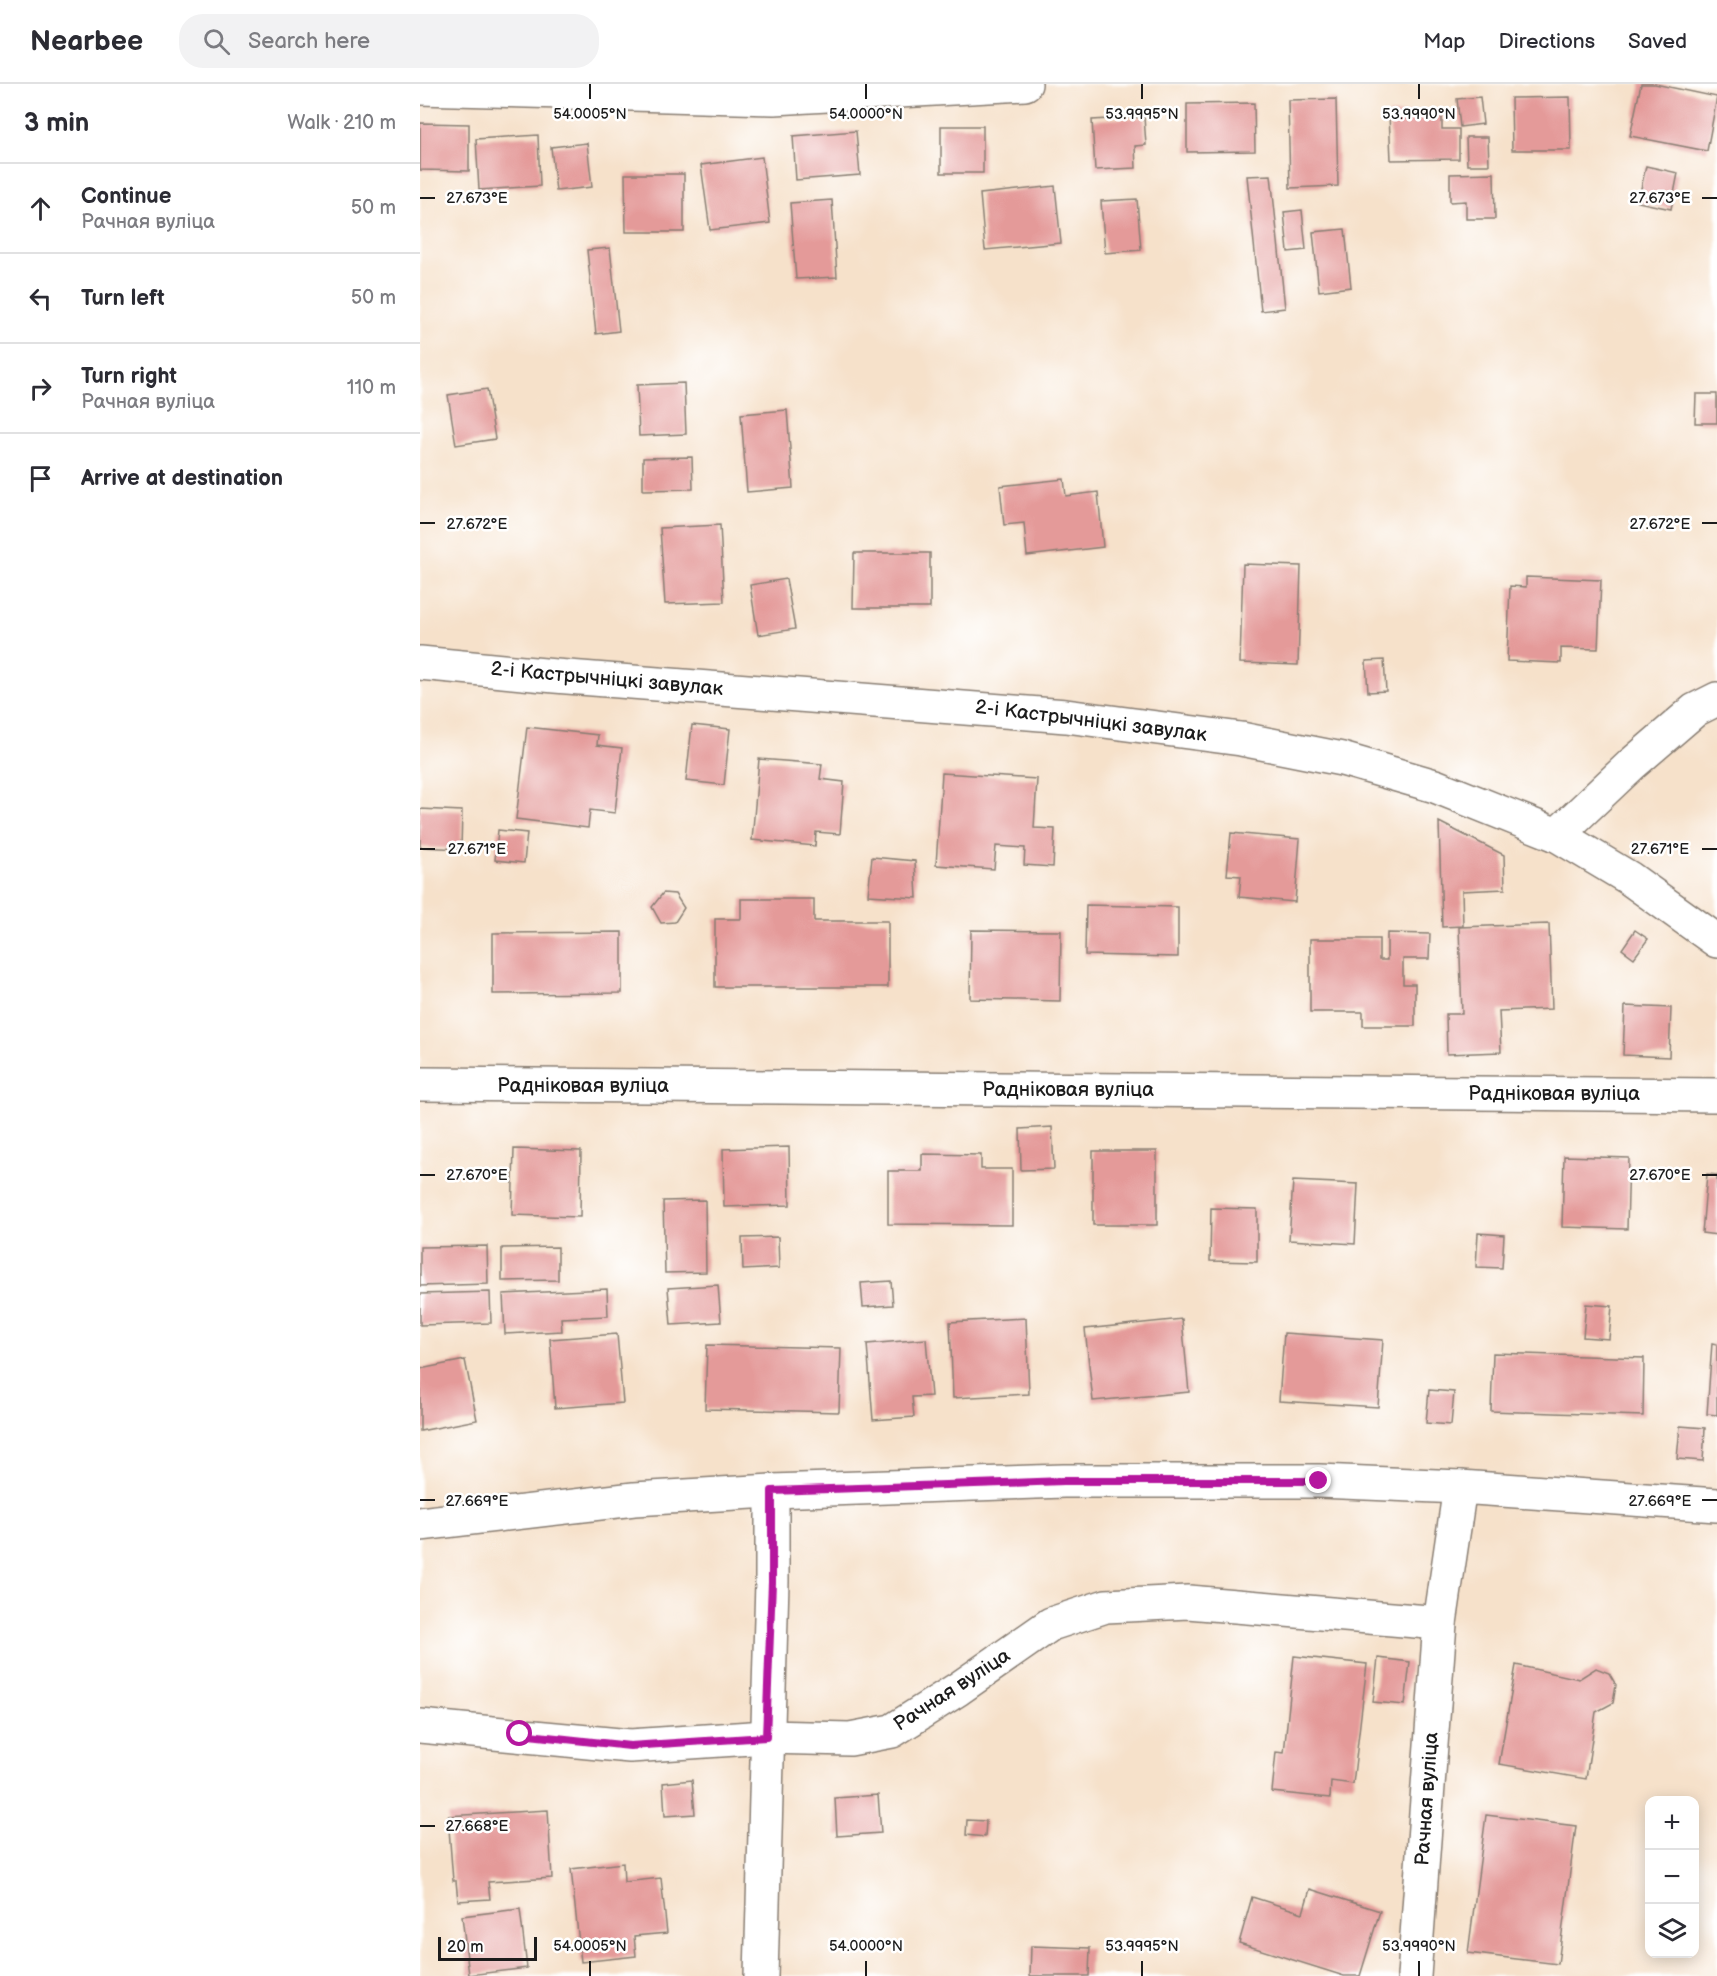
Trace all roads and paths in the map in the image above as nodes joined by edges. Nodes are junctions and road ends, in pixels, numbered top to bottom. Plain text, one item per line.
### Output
1 (1025, 84) edge
2 (420, 88) edge
3 (420, 663) edge
4 (1717, 699) edge
5 (1557, 835) junction
6 (1717, 941) edge
7 (420, 1084) edge
8 (1717, 1095) edge
9 (1460, 1487) junction
10 (772, 1491) junction
11 (1717, 1505) edge
12 (420, 1524) edge
13 (1440, 1623) junction
14 (420, 1726) edge
15 (766, 1737) junction
16 (761, 1976) edge
17 (1414, 1976) edge

1 - 2 street
3 - 5 street, 2-і Кастрычніцкі завулак
4 - 5 street
5 - 6 street, 2-і Кастрычніцкі завулак
7 - 8 street, Радніковая вуліца
9 - 10 street
9 - 11 street
9 - 13 street, Рачная вуліца
10 - 12 street
10 - 15 street
13 - 15 street, Рачная вуліца
13 - 17 street, Рачная вуліца
14 - 15 street, Рачная вуліца
15 - 16 street

